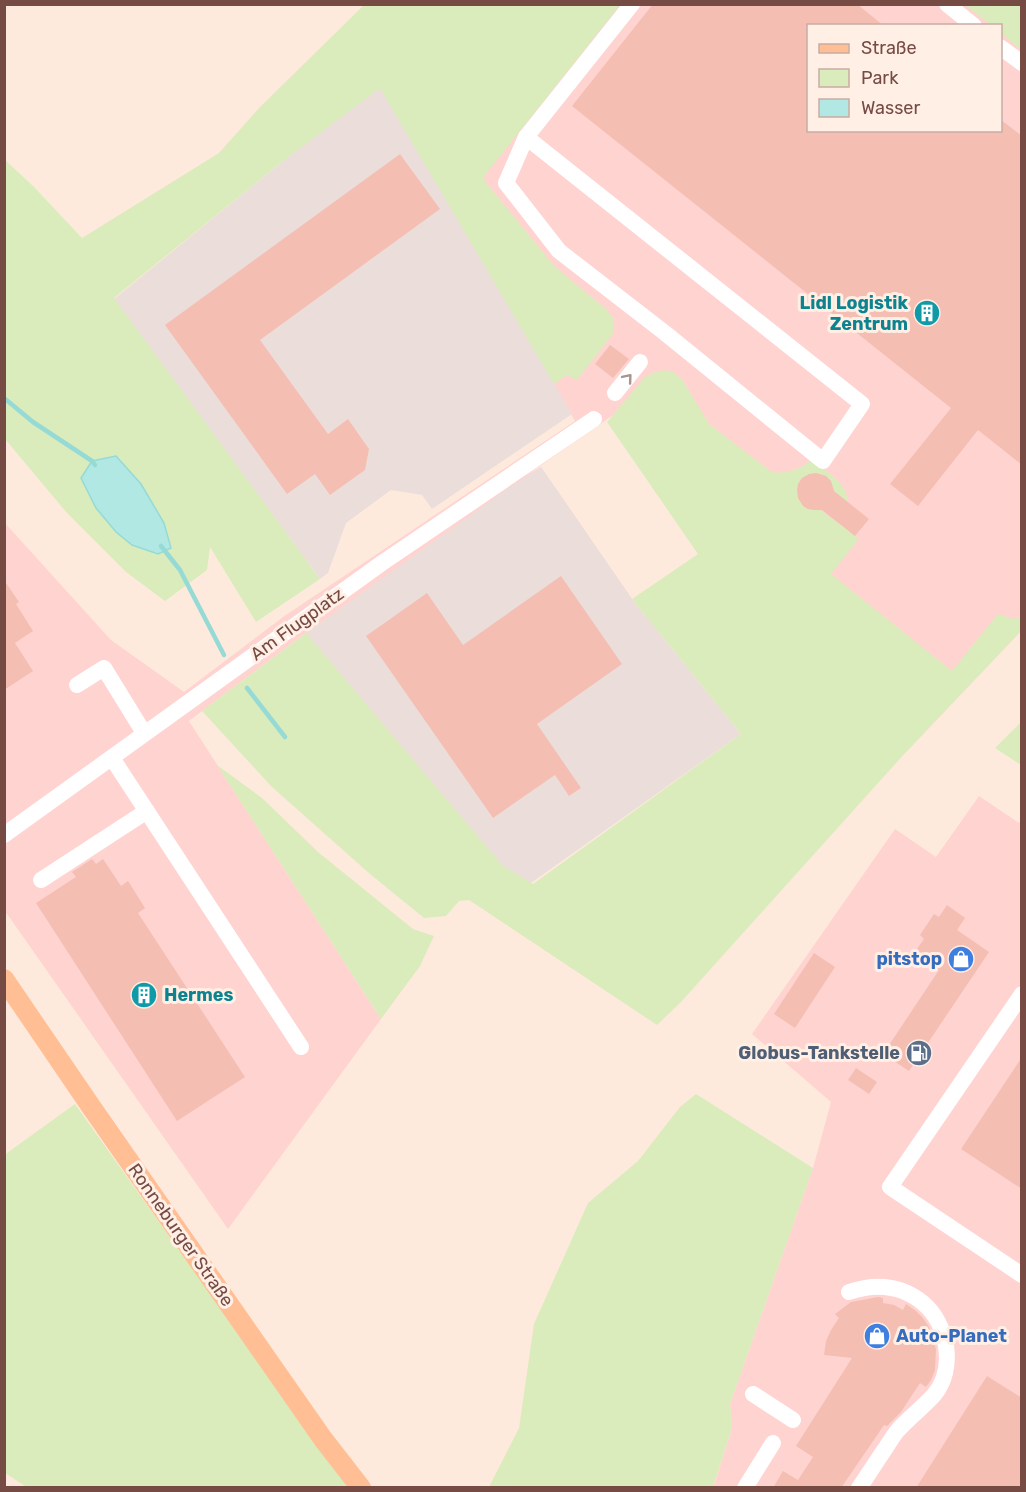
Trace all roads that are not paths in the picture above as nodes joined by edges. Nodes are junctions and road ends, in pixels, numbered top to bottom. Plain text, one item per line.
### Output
1 (632, 4) edge
2 (947, 4) edge
3 (972, 24) edge
4 (1002, 48) edge
5 (1022, 63) edge
6 (526, 137) junction
7 (640, 362) dead end
8 (615, 393) dead end
9 (594, 419) dead end
10 (77, 686) dead end
11 (144, 733) junction
12 (112, 758) junction
13 (147, 811) junction
14 (4, 835) edge
15 (41, 880) dead end
16 (4, 979) edge
17 (1022, 994) edge
18 (301, 1047) dead end
19 (1022, 1275) edge
20 (849, 1292) dead end
21 (753, 1394) dead end
22 (794, 1420) dead end
23 (773, 1443) dead end
24 (361, 1488) edge
25 (745, 1488) edge
26 (859, 1488) edge

1 - 6 street
2 - 3 street
4 - 5 street
6 - 6 street
8 -> 7 street
9 - 11 street, Am Flugplatz
10 - 11 street
11 - 12 street, Am Flugplatz
12 - 13 street
12 - 14 street, Am Flugplatz
13 - 15 street
13 - 18 street
16 - 24 main road, Ronneburger Straße
17 - 19 street
20 - 26 street
21 - 22 street
23 - 25 street

